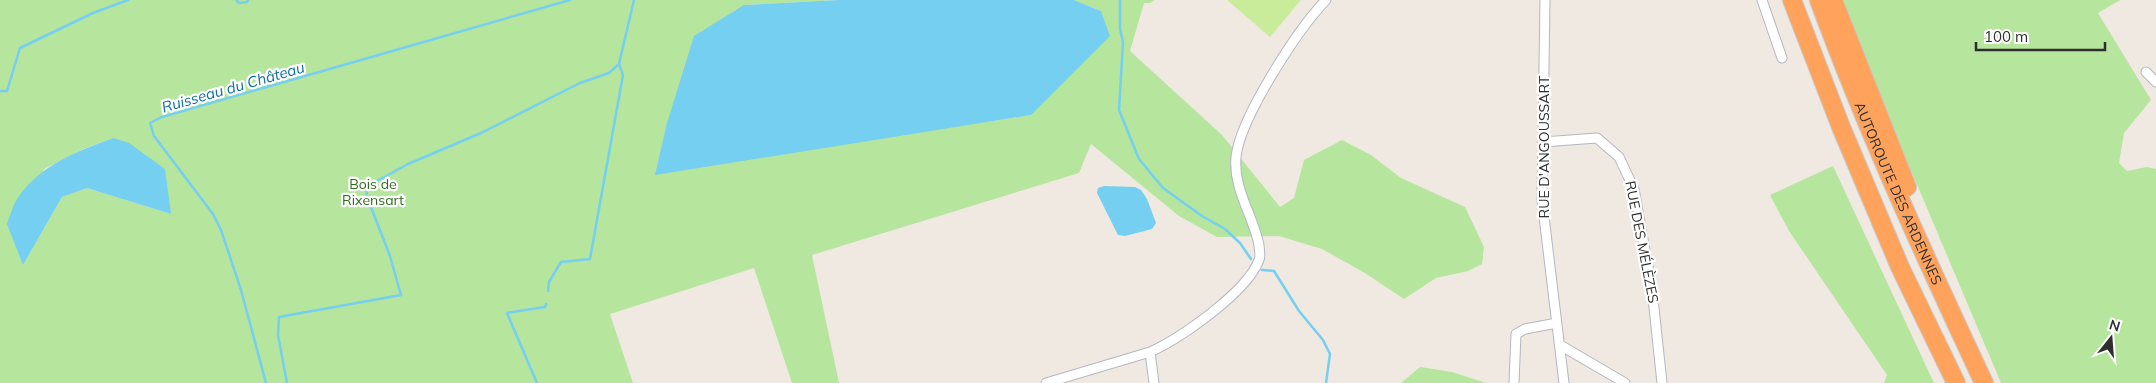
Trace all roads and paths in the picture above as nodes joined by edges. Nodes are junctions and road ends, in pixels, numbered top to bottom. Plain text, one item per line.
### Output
1 (1326, 0) edge
2 (1545, 0) edge
3 (1762, 0) edge
4 (1792, 0) edge
5 (1820, 0) edge
6 (1833, 0) edge
7 (1782, 58) dead end
8 (2146, 72) dead end
9 (2156, 82) edge
10 (1543, 142) junction
11 (1913, 230) junction
12 (1557, 323) junction
13 (1560, 345) junction
14 (1150, 352) junction
15 (1046, 383) edge
16 (1154, 383) edge
17 (1514, 383) edge
18 (1564, 383) edge
19 (1626, 383) edge
20 (1662, 383) edge
21 (1956, 383) edge
22 (1984, 383) edge

1 - 14 street
2 - 10 street, RUE D'ANGOUSSART
3 - 7 street
4 - 21 highway, AUTOROUTE DES ARDENNES
5 - 11 highway, AUTOROUTE DES ARDENNES
6 - 11 highway
8 - 9 street
10 - 12 street, RUE D'ANGOUSSART
10 - 20 street, RUE DES MÉLÈZES
11 - 22 highway, AUTOROUTE DES ARDENNES
12 - 13 street, RUE D'ANGOUSSART
12 - 17 street
13 - 18 street, RUE D'ANGOUSSART
13 - 19 street
14 - 15 street
14 - 16 street

